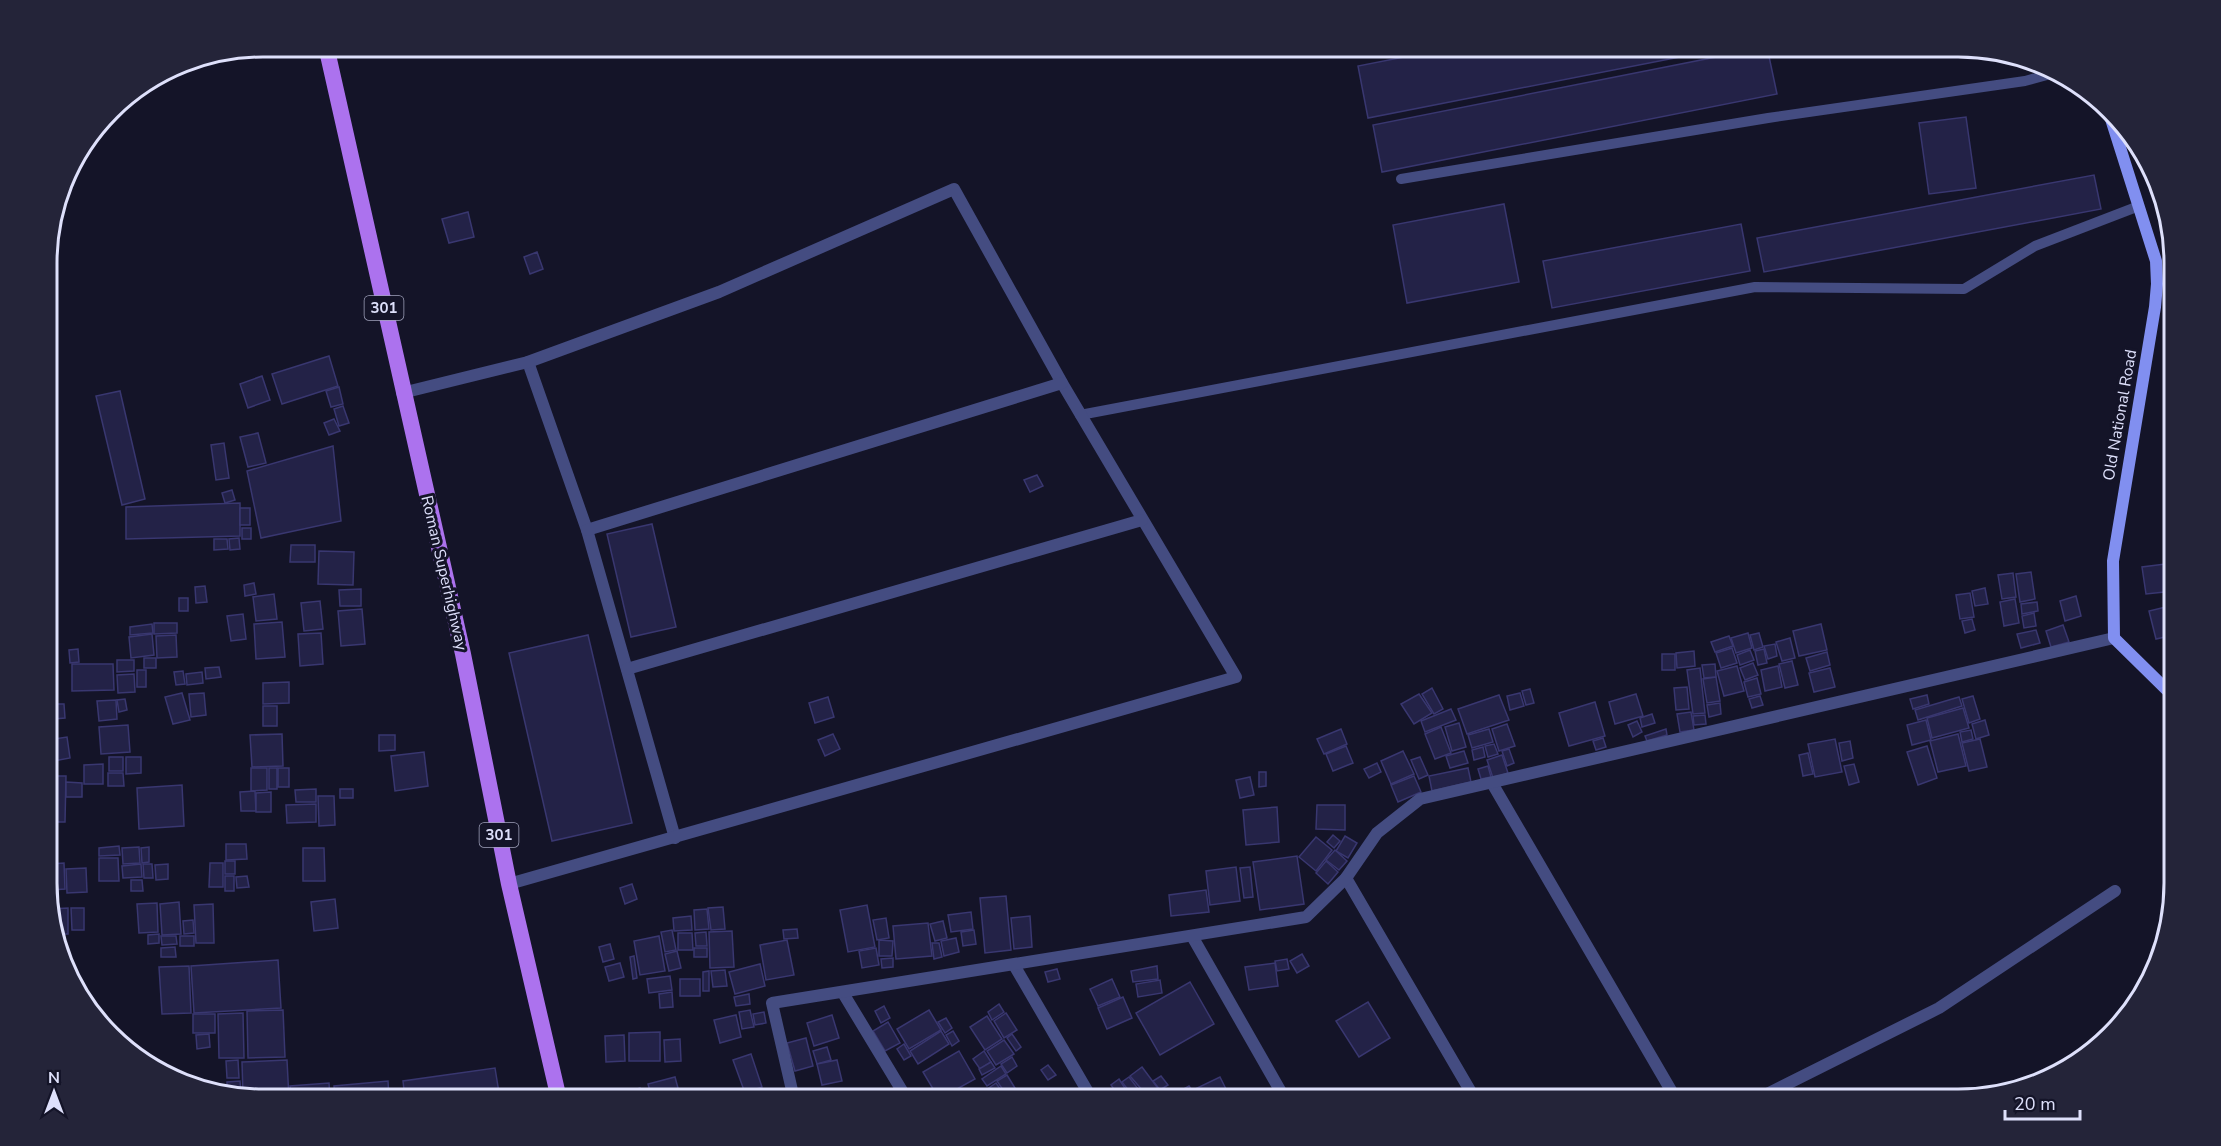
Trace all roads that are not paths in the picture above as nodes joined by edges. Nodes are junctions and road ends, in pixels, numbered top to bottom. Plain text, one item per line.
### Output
1 (328, 57) edge
2 (2044, 76) edge
3 (2114, 128) edge
4 (1401, 179) dead end
5 (2139, 206) junction
6 (528, 362) junction
7 (1062, 383) junction
8 (402, 393) junction
9 (1080, 415) junction
10 (1142, 520) junction
11 (587, 530) junction
12 (2114, 638) junction
13 (627, 669) junction
14 (2164, 687) edge
15 (1492, 783) junction
16 (675, 838) junction
17 (1346, 878) junction
18 (509, 884) junction
19 (2115, 891) dead end
20 (1192, 936) junction
21 (1014, 965) junction
22 (843, 993) junction
23 (557, 1089) edge
24 (792, 1089) edge
25 (902, 1089) edge
26 (1086, 1089) edge
27 (1279, 1089) edge
28 (1469, 1089) edge
29 (1670, 1089) edge
30 (1777, 1089) edge

1 - 8 main road, Roman Superhighway / 301
2 - 4 lane
3 - 5 main road, Old National Road
5 - 9 lane
5 - 12 main road, Old National Road
6 - 7 street
6 - 8 street
6 - 11 street
7 - 9 street
7 - 11 street
8 - 18 main road, Roman Superhighway / 301
9 - 10 street
10 - 13 street
10 - 16 street
11 - 13 street
12 - 14 main road
12 - 15 street
13 - 16 street
15 - 17 street
15 - 29 street
16 - 18 street
17 - 20 street
17 - 28 street
18 - 23 main road, Roman Superhighway / 301
19 - 30 street
20 - 21 street
20 - 27 street
21 - 22 street
21 - 26 street
22 - 24 street
22 - 25 street

